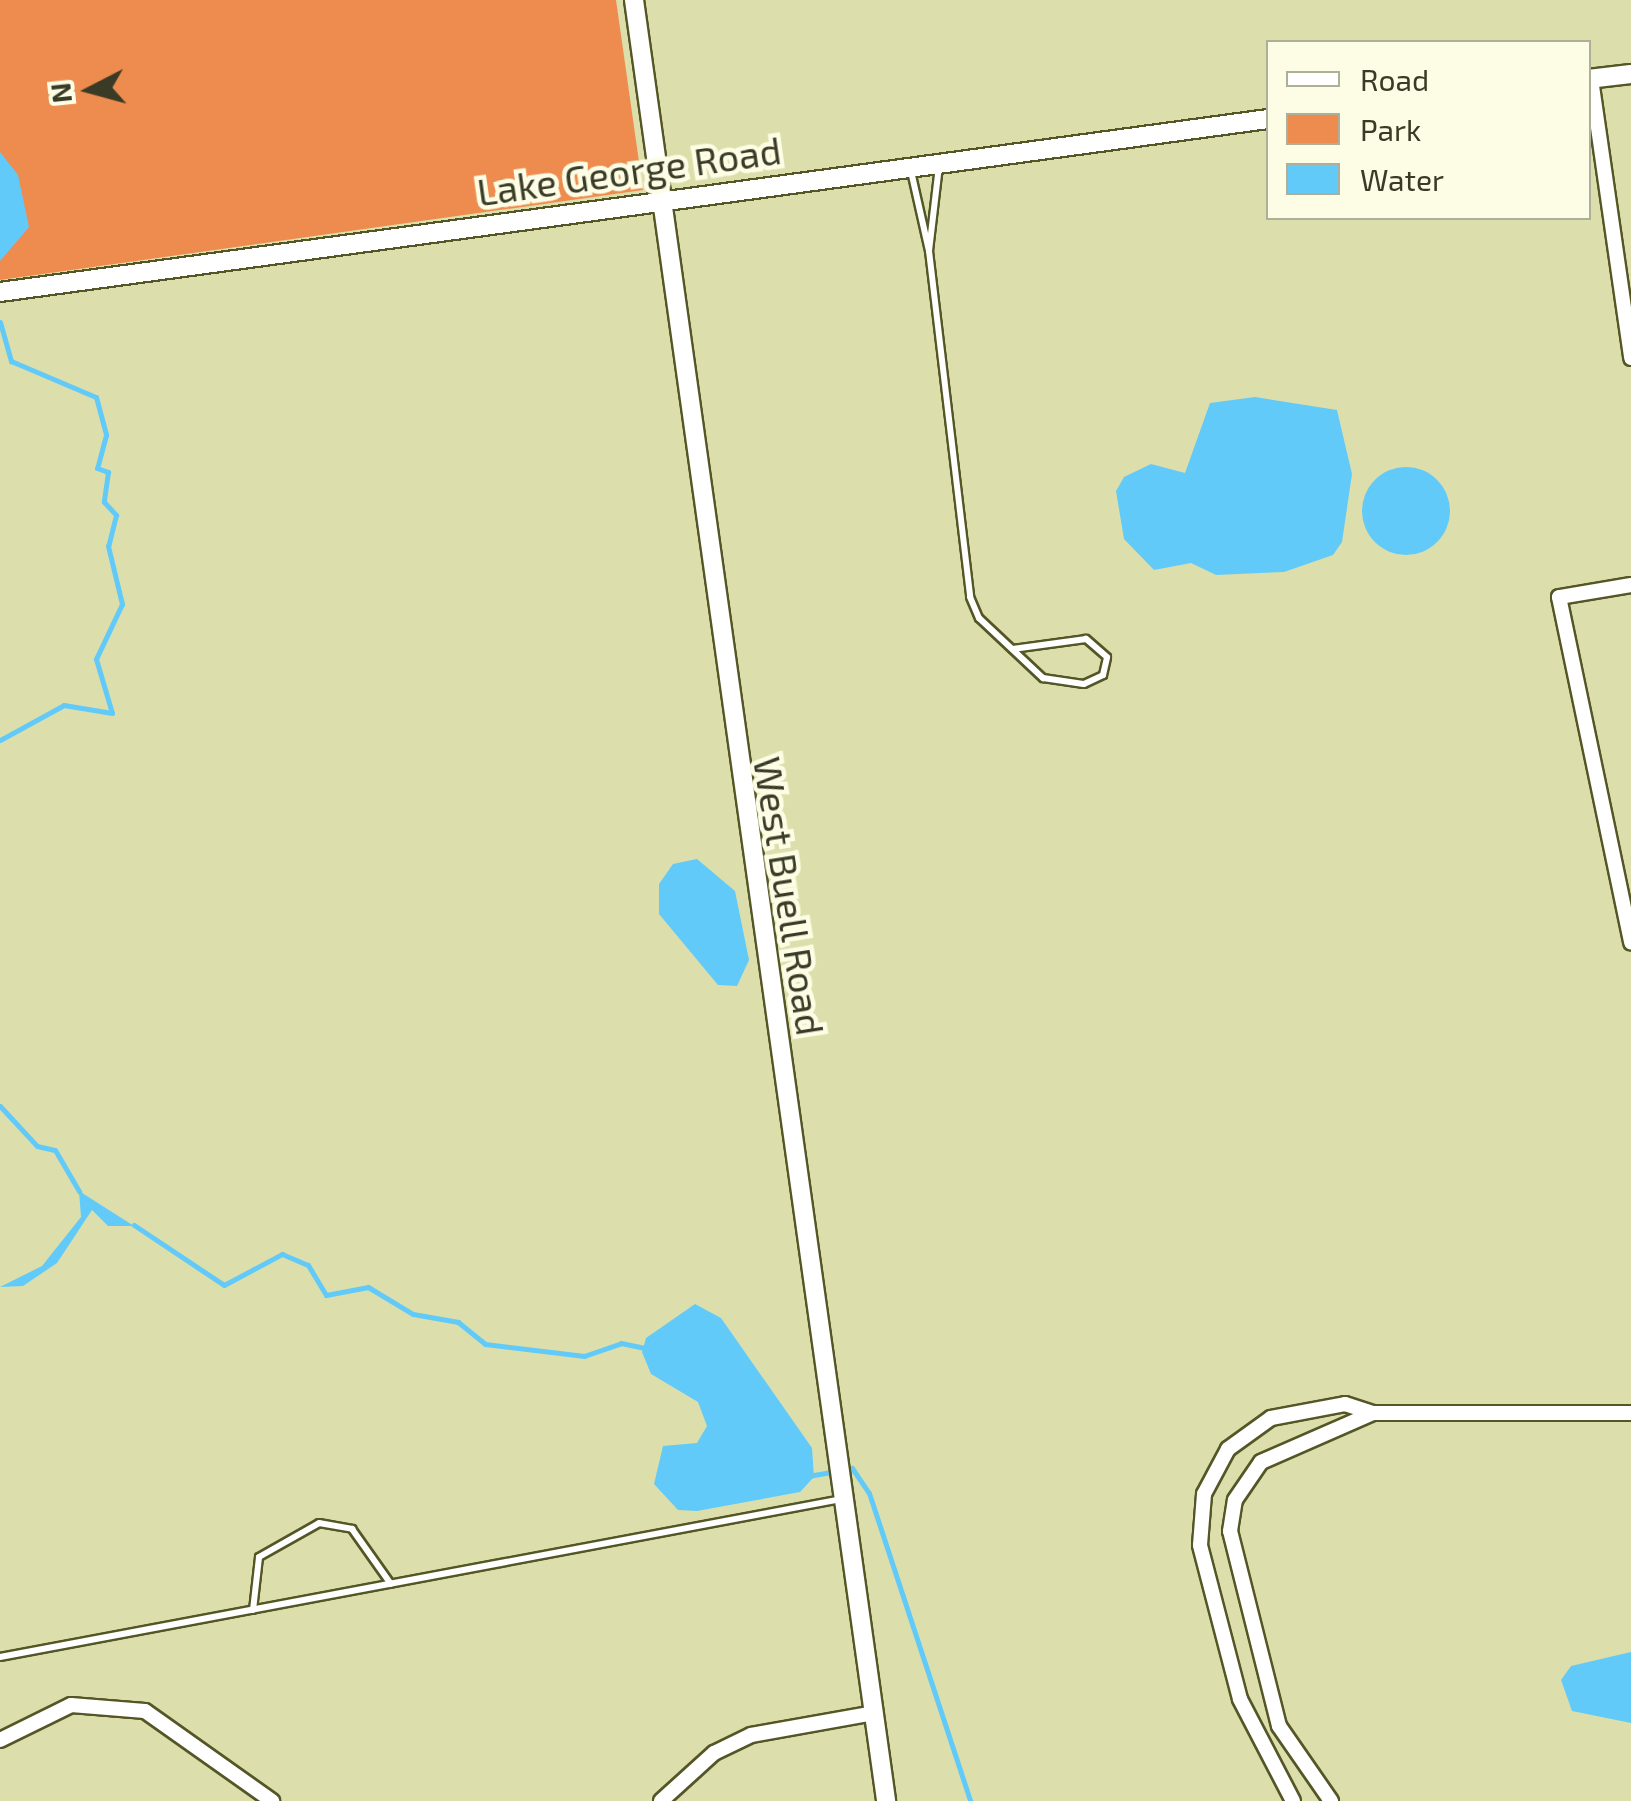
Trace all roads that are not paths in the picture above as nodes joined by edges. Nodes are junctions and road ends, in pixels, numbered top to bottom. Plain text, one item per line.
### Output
1 (634, 0) edge
2 (1631, 74) edge
3 (1591, 79) edge
4 (1591, 86) edge
5 (1266, 119) edge
6 (939, 161) junction
7 (910, 164) junction
8 (664, 198) junction
9 (929, 250) junction
10 (0, 292) edge
11 (1631, 358) edge
12 (1631, 585) edge
13 (1013, 649) junction
14 (1631, 943) edge
15 (1373, 1413) junction
16 (1631, 1414) edge
17 (848, 1498) junction
18 (391, 1584) junction
19 (253, 1610) junction
20 (0, 1657) edge
21 (1264, 1680) junction
22 (1237, 1688) junction
23 (875, 1713) junction
24 (0, 1740) edge
25 (272, 1801) edge
26 (662, 1801) edge
27 (886, 1801) edge
28 (1293, 1801) edge
29 (1332, 1801) edge

1 - 8 street, West Buell Road
2 - 3 street
4 - 11 street
5 - 6 street, Lake George Road
6 - 7 street, Lake George Road
6 - 9 lane
7 - 8 street, Lake George Road
7 - 9 lane
8 - 10 street, Lake George Road
8 - 17 street, West Buell Road
9 - 13 lane
12 - 14 street
13 - 13 lane
15 - 16 street
15 - 21 street
15 - 22 street
17 - 18 lane
17 - 23 street, West Buell Road
18 - 19 lane
18 - 19 lane
19 - 20 lane
21 - 22 street
21 - 29 street
22 - 28 street
23 - 26 street
23 - 27 street, West Buell Road
24 - 25 street

